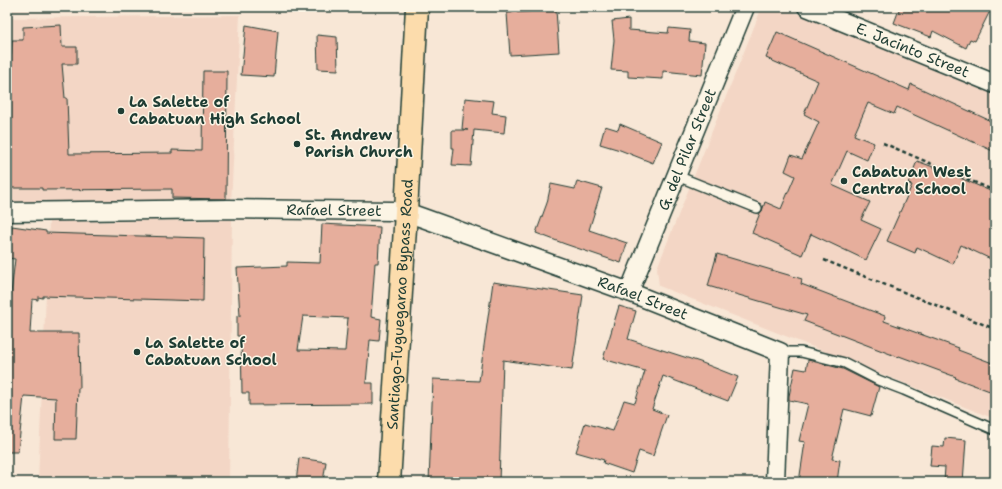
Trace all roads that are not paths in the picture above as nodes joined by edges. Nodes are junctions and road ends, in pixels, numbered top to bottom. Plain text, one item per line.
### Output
1 (416, 7) edge
2 (745, 7) edge
3 (807, 7) edge
4 (995, 84) edge
5 (677, 176) junction
6 (757, 208) dead end
7 (7, 212) edge
8 (406, 212) junction
9 (629, 292) junction
10 (780, 352) junction
11 (995, 430) edge
12 (389, 482) edge
13 (775, 482) edge

1 - 8 highway, Santiago-Tuguegarao Bypass Road
2 - 5 street, G. del Pilar Street
3 - 4 street, E. Jacinto Street
5 - 6 lane
5 - 9 street, G. del Pilar Street
7 - 8 street, Rafael Street
8 - 9 street, Rafael Street
8 - 12 highway, Santiago-Tuguegarao Bypass Road
9 - 10 street, Rafael Street
10 - 11 lane
10 - 13 street

